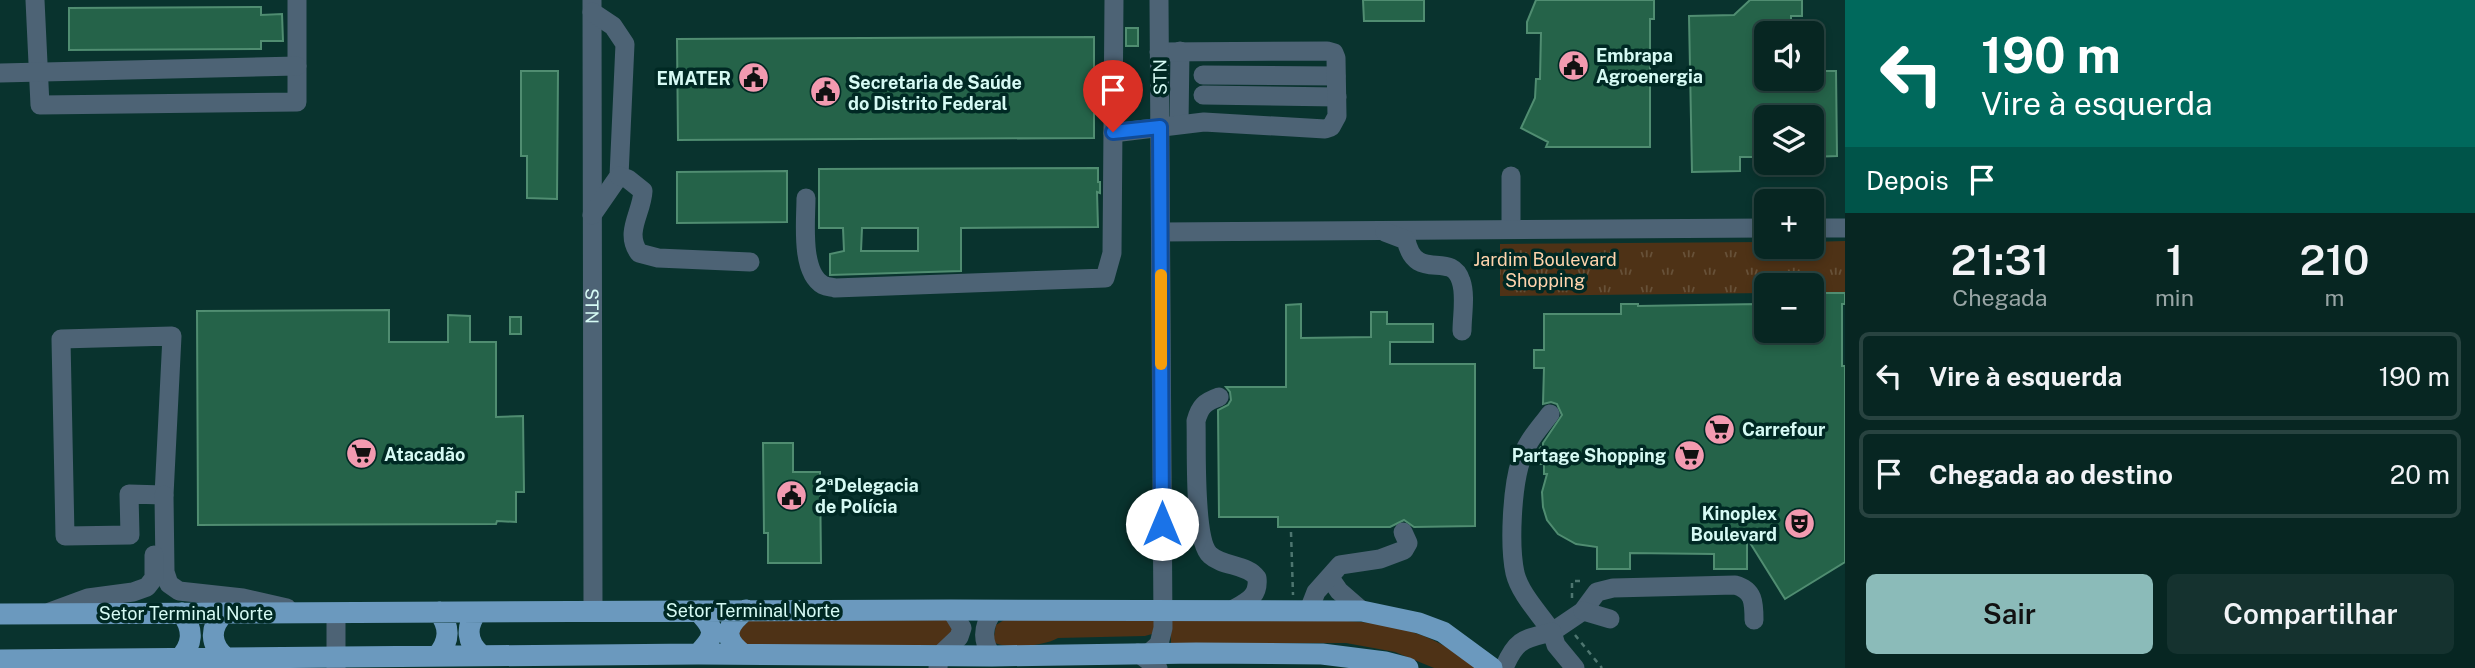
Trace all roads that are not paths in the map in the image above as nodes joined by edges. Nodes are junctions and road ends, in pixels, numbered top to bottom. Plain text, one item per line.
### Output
1 (35, 0) edge
2 (297, 0) edge
3 (1114, 0) edge
4 (1159, 0) edge
5 (592, 6) edge
6 (1180, 51) junction
7 (1202, 51) junction
8 (1159, 52) junction
9 (297, 66) junction
10 (0, 72) edge
11 (39, 72) junction
12 (1203, 75) junction
13 (1336, 76) junction
14 (1203, 95) junction
15 (1337, 97) junction
16 (1204, 122) junction
17 (1170, 125) junction
18 (1113, 132) junction
19 (619, 176) junction
20 (1517, 176) dead end
21 (806, 198) dead end
22 (592, 215) junction
23 (1824, 228) edge
24 (1845, 228) edge
25 (1434, 229) junction
26 (1516, 229) junction
27 (1754, 229) edge
28 (1380, 230) junction
29 (1161, 232) junction
30 (1406, 240) junction
31 (750, 262) dead end
32 (1462, 331) dead end
33 (1219, 397) dead end
34 (1550, 414) dead end
35 (159, 495) junction
36 (1403, 532) dead end
37 (1330, 578) junction
38 (1234, 609) junction
39 (746, 610) junction
40 (951, 610) junction
41 (995, 610) junction
42 (1301, 610) junction
43 (593, 611) junction
44 (698, 611) junction
45 (1163, 611) junction
46 (1362, 611) junction
47 (1583, 611) junction
48 (439, 612) junction
49 (477, 612) junction
50 (182, 613) junction
51 (224, 613) junction
52 (305, 613) junction
53 (336, 613) junction
54 (0, 614) edge
55 (46, 614) junction
56 (1610, 619) dead end
57 (1754, 620) dead end
58 (1555, 630) junction
59 (743, 654) junction
60 (481, 655) junction
61 (437, 656) junction
62 (992, 656) junction
63 (1148, 658) edge
64 (179, 659) junction
65 (226, 659) junction
66 (0, 660) edge
67 (611, 661) edge
68 (699, 661) edge
69 (1245, 661) edge
70 (336, 662) edge
71 (569, 662) edge
72 (843, 662) edge
73 (939, 662) edge
74 (1408, 668) edge
75 (1492, 668) edge
76 (1504, 668) edge
77 (1575, 668) edge
78 (1589, 668) edge

1 - 11 street
2 - 9 street
3 - 18 street
4 - 8 street, STN
5 - 19 street
5 - 22 street, STN
6 - 7 street
6 - 8 street
6 - 17 street
7 - 12 street
7 - 13 street
8 - 17 street, STN
9 - 11 street
9 - 11 street
10 - 11 street
12 - 13 street
12 - 14 street
13 - 15 street
14 - 15 street
14 - 16 street
15 - 16 street
16 - 17 street
17 - 18 street
17 - 29 street, STN
18 - 21 street
19 - 22 street
19 - 31 street
20 - 26 street
22 - 43 street, STN
23 - 24 street
25 - 26 street
25 - 28 street
25 - 30 street
26 - 27 street
28 - 29 street
28 - 30 street
29 - 45 street, STN
30 - 32 street
33 - 38 street
34 - 58 street
35 - 35 street
35 - 52 street
35 - 55 street
36 - 37 street
37 - 42 street
37 - 46 street
38 - 42 main road, Setor Terminal Norte
38 - 45 main road, Setor Terminal Norte
39 - 40 main road, Setor Terminal Norte
39 - 44 main road, Setor Terminal Norte
39 - 59 main road
40 - 41 main road, Setor Terminal Norte
40 - 73 street
41 - 45 main road, Setor Terminal Norte
41 - 62 street
42 - 46 main road, Setor Terminal Norte
43 - 44 main road, Setor Terminal Norte
43 - 49 main road, Setor Terminal Norte
44 - 68 main road
45 - 63 street, STN
46 - 75 main road, Setor Terminal Norte
47 - 56 street
47 - 57 street
47 - 58 street
48 - 49 main road, Setor Terminal Norte
48 - 53 main road, Setor Terminal Norte
48 - 61 main road
49 - 60 main road
50 - 51 main road, Setor Terminal Norte
50 - 55 main road, Setor Terminal Norte
50 - 64 main road
51 - 52 main road, Setor Terminal Norte
51 - 65 main road
52 - 53 main road, Setor Terminal Norte
53 - 70 street
54 - 55 main road, Setor Terminal Norte
58 - 76 street
58 - 77 street
58 - 78 street
59 - 68 main road
59 - 72 main road
60 - 61 main road
60 - 71 main road
61 - 70 main road
62 - 63 main road
62 - 73 main road
63 - 69 main road
64 - 65 main road
64 - 66 main road
65 - 70 main road
67 - 68 main road
67 - 71 main road
69 - 74 main road
72 - 73 main road

